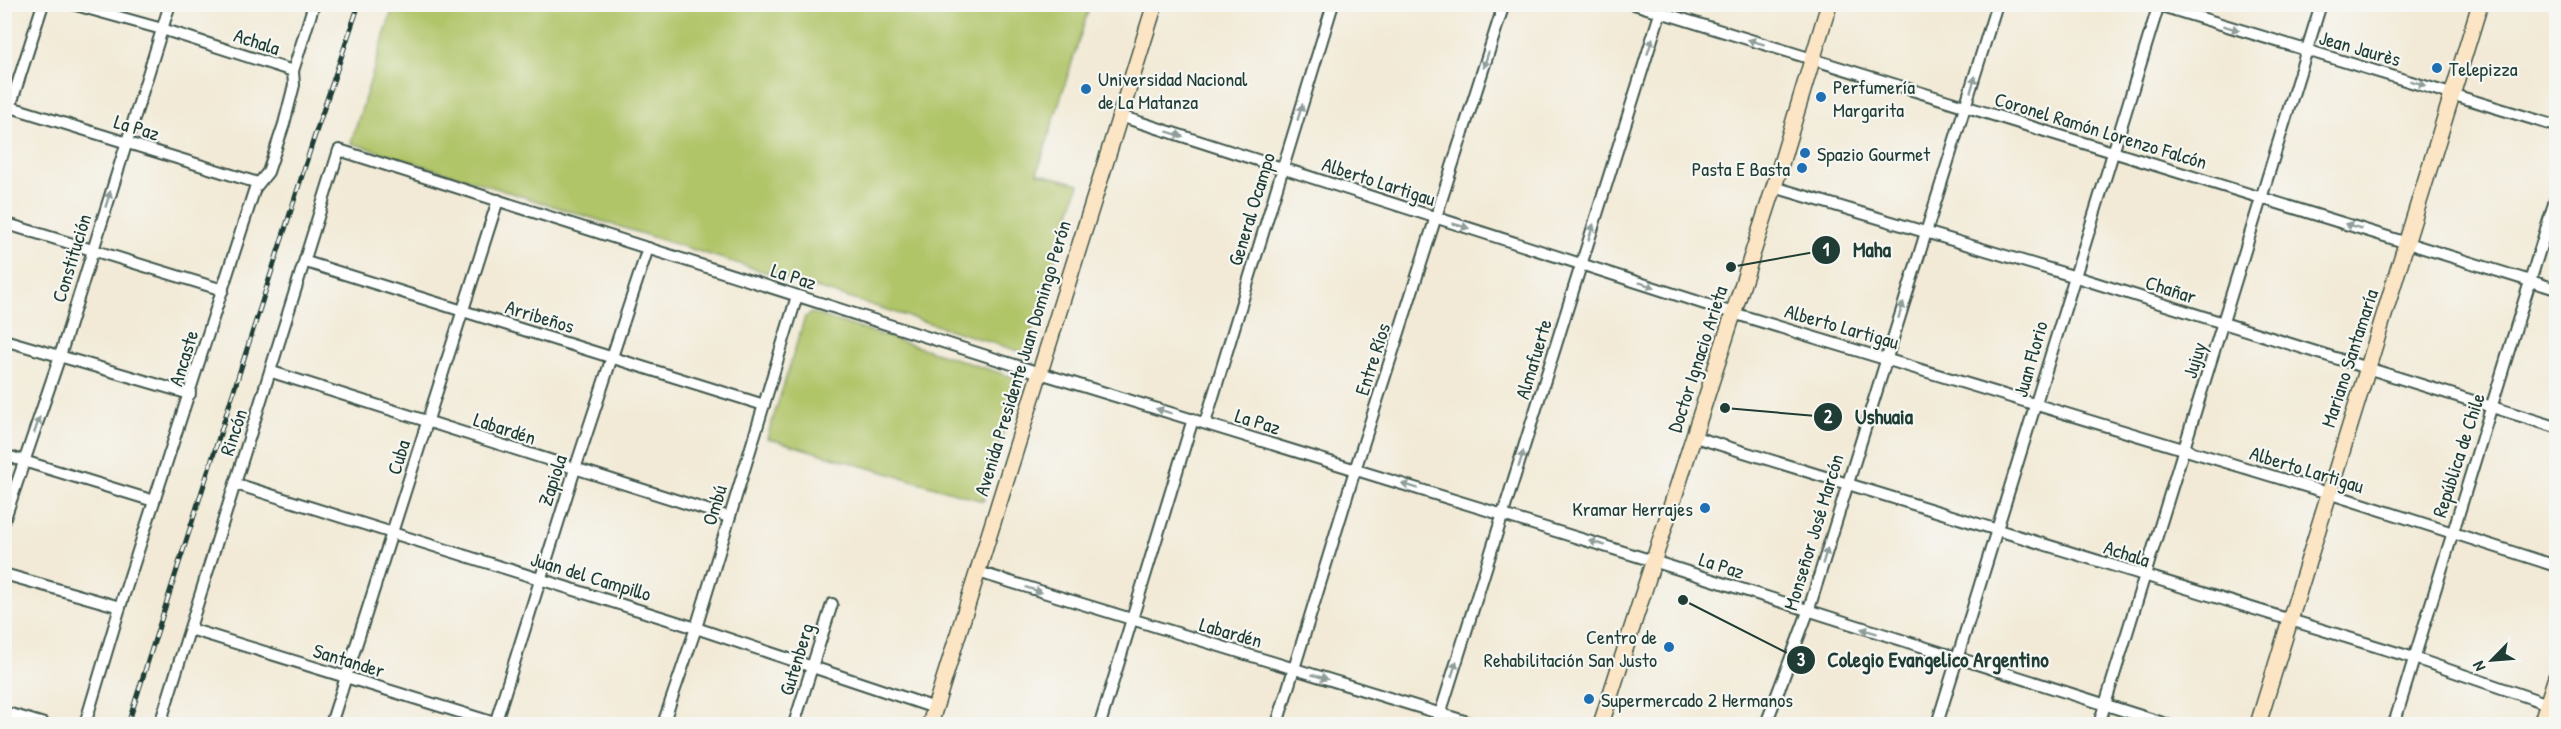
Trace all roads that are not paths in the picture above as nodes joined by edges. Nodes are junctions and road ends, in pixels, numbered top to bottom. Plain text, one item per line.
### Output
1 (43, 4) edge
2 (72, 4) edge
3 (170, 4) edge
4 (314, 4) edge
5 (1155, 4) edge
6 (1333, 4) edge
7 (1504, 4) edge
8 (1634, 4) edge
9 (1829, 4) edge
10 (1997, 4) edge
11 (2321, 4) edge
12 (2480, 4) edge
13 (2157, 5) edge
14 (1662, 9) edge
15 (162, 29) junction
16 (2307, 51) junction
17 (1812, 60) junction
18 (293, 71) junction
19 (2453, 93) junction
20 (7, 106) edge
21 (1965, 107) junction
22 (1120, 116) junction
23 (2556, 126) edge
24 (126, 143) junction
25 (339, 150) joint
26 (2112, 153) junction
27 (1283, 168) junction
28 (258, 183) junction
29 (1774, 187) junction
30 (2556, 196) edge
31 (2262, 198) junction
32 (498, 200) junction
33 (1436, 219) junction
34 (4, 223) edge
35 (1926, 231) junction
36 (2408, 244) junction
37 (648, 248) junction
38 (93, 249) junction
39 (306, 262) junction
40 (1581, 263) junction
41 (2073, 276) junction
42 (2529, 280) junction
43 (2556, 289) edge
44 (223, 290) junction
45 (797, 296) junction
46 (462, 311) junction
47 (1733, 313) junction
48 (2223, 325) junction
49 (4, 339) edge
50 (60, 356) junction
51 (613, 356) junction
52 (1886, 357) junction
53 (2367, 369) junction
54 (272, 372) junction
55 (1040, 373) junction
56 (190, 394) junction
57 (2036, 404) junction
58 (764, 405) junction
59 (2492, 408) junction
60 (1193, 420) junction
61 (428, 422) junction
62 (1204, 423) junction
63 (2556, 427) edge
64 (1695, 437) junction
65 (2185, 450) junction
66 (4, 455) edge
67 (24, 461) junction
68 (575, 468) junction
69 (1355, 470) junction
70 (236, 484) junction
71 (1847, 484) junction
72 (2328, 493) junction
73 (154, 501) junction
74 (1504, 514) junction
75 (729, 517) junction
76 (4, 521) edge
77 (1997, 530) junction
78 (393, 534) junction
79 (2452, 534) junction
80 (1653, 561) junction
81 (2556, 566) edge
82 (978, 572) junction
83 (4, 574) edge
84 (2145, 577) junction
85 (539, 579) junction
86 (832, 604) dead end
87 (120, 607) junction
88 (1808, 612) junction
89 (1133, 621) junction
90 (2290, 621) junction
91 (696, 628) junction
92 (190, 629) junction
93 (1959, 658) junction
94 (2414, 658) junction
95 (813, 668) junction
96 (1295, 669) junction
97 (2556, 677) edge
98 (345, 678) junction
99 (2548, 704) junction
100 (2105, 706) junction
101 (935, 708) junction
102 (4, 712) edge
103 (1439, 719) edge
104 (44, 724) edge
105 (85, 724) edge
106 (160, 724) edge
107 (331, 724) edge
108 (496, 724) edge
109 (663, 724) edge
110 (794, 724) edge
111 (931, 724) edge
112 (1100, 724) edge
113 (1277, 724) edge
114 (1474, 724) edge
115 (1601, 724) edge
116 (1766, 724) edge
117 (1936, 724) edge
118 (2099, 724) edge
119 (2166, 724) edge
120 (2258, 724) edge
121 (2394, 724) edge
122 (2541, 724) edge

1 - 20 street
2 - 15 street, Achala
3 - 15 street, Constitución
4 - 18 street, Ancaste
5 - 22 street, Avenida Presidente Juan Domingo Perón
27 -> 6 street, General Ocampo
7 -> 33 street, Entre Ríos
8 - 14 street, Coronel Ramón Lorenzo Falcón
9 - 17 street, Doctor Ignacio Arieta
21 -> 10 street, Monseñor José Marcón
11 - 16 street, Jujuy
12 - 19 street, Mariano Santamaría
13 -> 16 street, Jean Jaurès
13 - 26 street, Juan Florio
17 -> 14 street, Coronel Ramón Lorenzo Falcón
40 -> 14 street, Almafuerte
15 - 18 street, Achala
15 - 24 street, Constitución
16 -> 19 street, Jean Jaurès
16 - 31 street, Jujuy
17 - 21 street, Coronel Ramón Lorenzo Falcón
17 - 29 street, Doctor Ignacio Arieta
18 - 28 street, Ancaste
19 - 23 street, Jean Jaurès
19 - 36 street, Mariano Santamaría
20 - 24 street, La Paz
21 - 26 street, Coronel Ramón Lorenzo Falcón
21 - 35 street, Monseñor José Marcón
22 -> 27 street, Alberto Lartigau
22 - 55 street, Avenida Presidente Juan Domingo Perón
24 - 28 street, La Paz
38 -> 24 street, Constitución
25 - 32 street, La Paz
25 - 39 street, Rincón
26 - 31 street, Coronel Ramón Lorenzo Falcón
26 - 41 street, Juan Florio
27 - 33 street, Alberto Lartigau
27 - 62 street, General Ocampo
28 - 44 street, Ancaste
29 - 35 street, Chañar
29 - 47 street, Doctor Ignacio Arieta
30 - 42 street, República de Chile
36 -> 31 street, Coronel Ramón Lorenzo Falcón
31 - 48 street, Jujuy
32 - 37 street, La Paz
32 - 46 street, Cuba
33 -> 40 street, Alberto Lartigau
33 - 69 street, Entre Ríos
34 - 38 street
35 - 41 street, Chañar
52 -> 35 street, Monseñor José Marcón
36 - 42 street, Coronel Ramón Lorenzo Falcón
36 - 53 street, Mariano Santamaría
37 - 45 street, La Paz
37 - 51 street, Zapiola
38 - 44 street
38 - 50 street, Constitución
39 - 46 street, Arribeños
39 - 54 street, Rincón
40 -> 47 street, Alberto Lartigau
74 -> 40 street, Almafuerte
41 - 48 street, Chañar
41 - 57 street, Juan Florio
42 - 43 street, Coronel Ramón Lorenzo Falcón
42 - 59 street, República de Chile
44 - 56 street, Ancaste
45 - 55 street, La Paz
45 - 58 street, Ombú
46 - 51 street, Arribeños
46 - 61 street, Cuba
47 - 52 street, Alberto Lartigau
47 - 64 street, Doctor Ignacio Arieta
48 - 53 street, Chañar
48 - 65 street, Jujuy
49 - 50 street
50 - 56 street
67 -> 50 street, Constitución
51 - 58 street, Arribeños
51 - 68 street, Zapiola
52 - 57 street, Alberto Lartigau
52 - 71 street, Monseñor José Marcón
53 - 59 street, Chañar
53 - 72 street, Mariano Santamaría
54 - 61 street, Labardén
54 - 70 street, Rincón
60 -> 55 street, La Paz
55 - 82 street, Avenida Presidente Juan Domingo Perón
56 - 73 street, Ancaste
57 - 65 street, Alberto Lartigau
57 - 77 street, Juan Florio
58 - 75 street, Ombú
59 - 63 street, Chañar
59 - 79 street, República de Chile
60 - 62 street, La Paz
60 - 89 street
61 - 68 street, Labardén
61 - 78 street, Cuba
62 - 69 street, La Paz
64 - 71 street, Achala
64 - 80 street, Doctor Ignacio Arieta
65 - 72 street, Alberto Lartigau
65 - 84 street, Jujuy
66 - 67 street
67 - 73 street
67 - 76 street, Constitución
68 - 75 street, Labardén
68 - 85 street, Zapiola
74 -> 69 street, La Paz
69 - 96 street, Entre Ríos
70 - 78 street, Juan del Campillo
70 - 92 street, Rincón
71 - 77 street, Achala
88 -> 71 street, Monseñor José Marcón
72 - 79 street, Alberto Lartigau
72 - 90 street, Mariano Santamaría
73 - 87 street, Ancaste
80 -> 74 street, La Paz
103 -> 74 street, Almafuerte
75 - 91 street, Ombú
77 - 84 street, Achala
77 - 93 street, Juan Florio
78 - 85 street, Juan del Campillo
78 - 98 street, Cuba
79 - 81 street, Alberto Lartigau
79 - 94 street, República de Chile
80 - 88 street, La Paz
80 - 115 street, Doctor Ignacio Arieta
82 -> 89 street, Labardén
82 - 101 street, Avenida Presidente Juan Domingo Perón
83 - 87 street
84 - 90 street, Achala
84 - 100 street, Jujuy
85 - 91 street, Juan del Campillo
85 - 108 street, Zapiola
86 - 95 street, Gutenberg
87 - 105 street, Ancaste
93 -> 88 street, La Paz
88 - 116 street, Monseñor José Marcón
89 - 96 street, Labardén
89 - 112 street
90 - 94 street, Achala
90 - 120 street, Mariano Santamaría
91 - 95 street, Juan del Campillo
91 - 109 street, Ombú
92 - 98 street, Santander
92 - 106 street, Rincón
93 - 100 street, La Paz
93 - 117 street, Juan Florio
94 - 99 street, Achala
94 - 121 street, República de Chile
95 - 101 street, Juan del Campillo
95 - 110 street, Gutenberg
96 -> 103 street, Labardén
96 - 113 street, Entre Ríos
97 - 99 street
98 - 107 street, Cuba
98 - 108 street, Santander
99 - 122 street
100 - 118 street, Jujuy
100 - 119 street, La Paz
101 - 111 street, Avenida Presidente Juan Domingo Perón
102 - 104 street
103 - 114 street, Labardén

